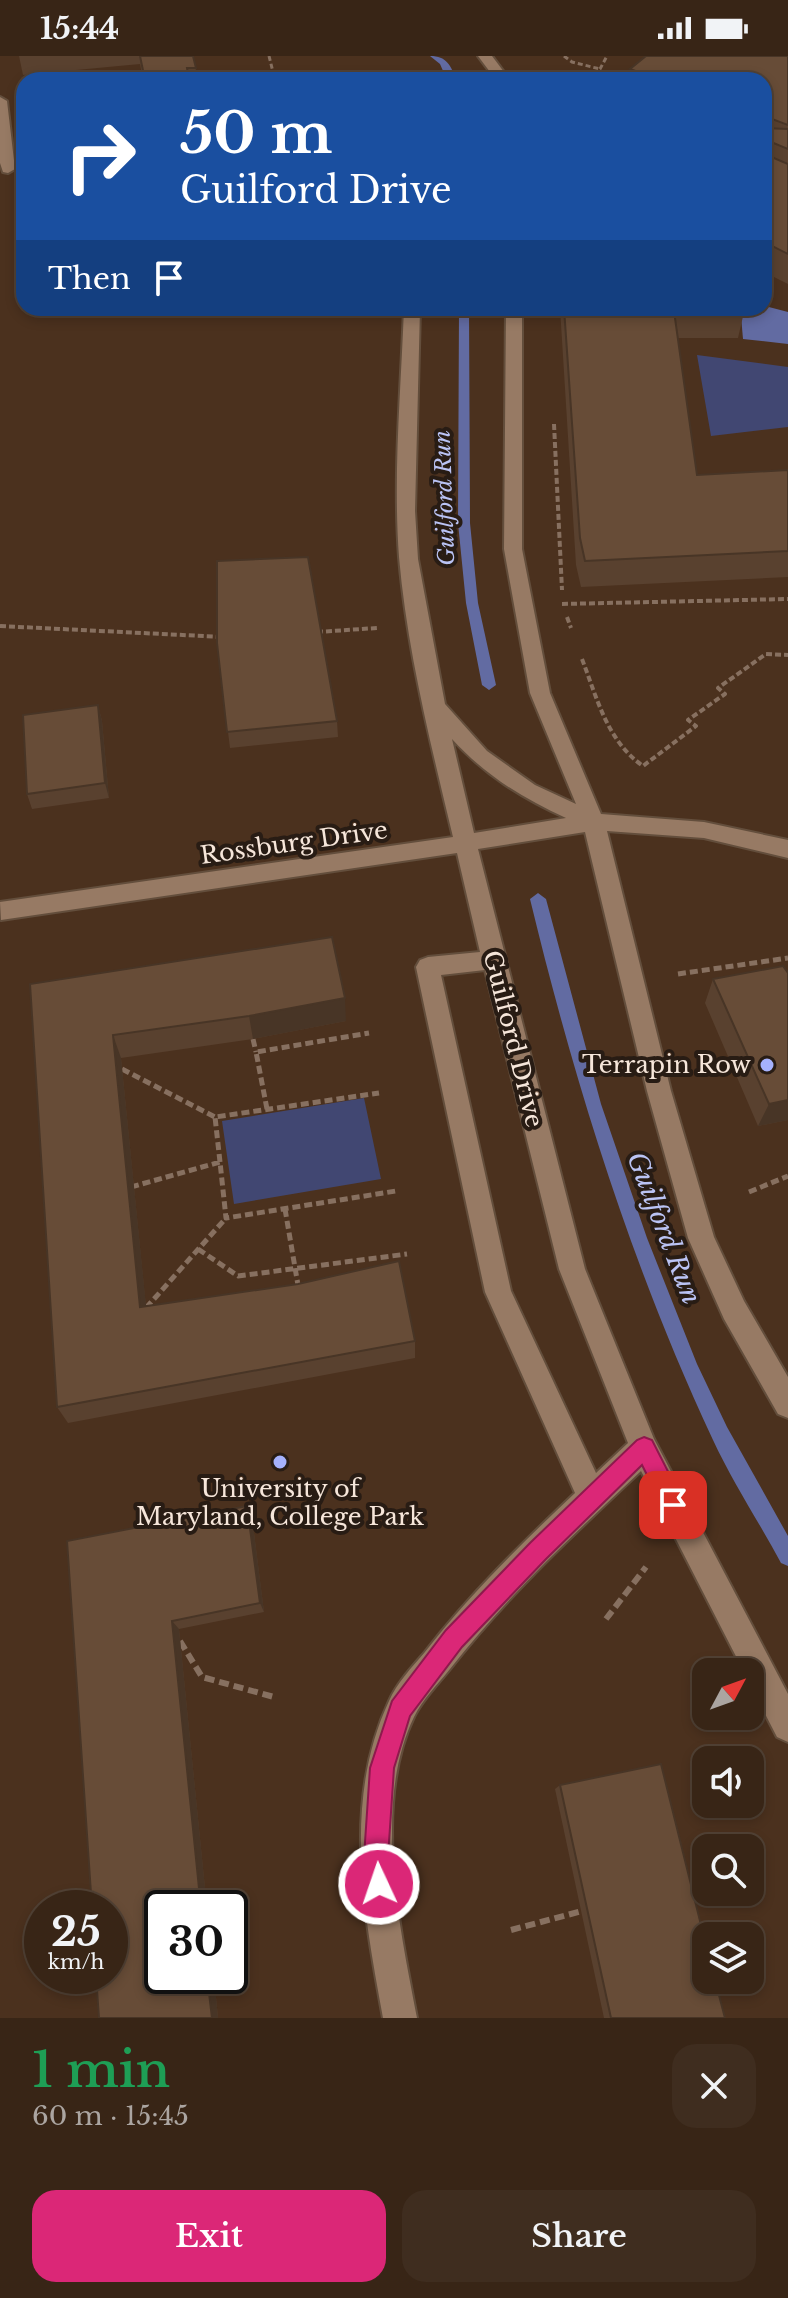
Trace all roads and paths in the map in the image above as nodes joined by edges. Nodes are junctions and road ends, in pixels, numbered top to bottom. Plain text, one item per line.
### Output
1 (564, 56) edge
2 (605, 56) edge
3 (600, 69) junction
4 (597, 72) edge
5 (0, 101) edge
6 (4, 169) edge
7 (412, 316) edge
8 (514, 316) edge
9 (553, 417) dead end
10 (788, 599) edge
11 (0, 626) edge
12 (377, 628) dead end
13 (315, 633) edge
14 (238, 638) edge
15 (788, 655) edge
16 (582, 659) dead end
17 (433, 704) junction
18 (594, 822) junction
19 (465, 844) junction
20 (788, 849) edge
21 (1, 911) edge
22 (788, 958) edge
23 (494, 960) junction
24 (678, 974) dead end
25 (369, 1033) dead end
26 (253, 1039) edge
27 (256, 1052) junction
28 (122, 1069) edge
29 (379, 1093) dead end
30 (267, 1109) junction
31 (215, 1117) junction
32 (220, 1162) junction
33 (788, 1176) edge
34 (131, 1187) edge
35 (396, 1191) dead end
36 (749, 1192) dead end
37 (285, 1209) junction
38 (226, 1218) junction
39 (198, 1249) junction
40 (407, 1254) dead end
41 (295, 1268) junction
42 (301, 1302) edge
43 (146, 1308) edge
44 (788, 1404) edge
45 (644, 1448) junction
46 (592, 1497) junction
47 (646, 1567) dead end
48 (606, 1619) dead end
49 (180, 1641) edge
50 (274, 1697) dead end
51 (788, 1726) edge
52 (582, 1911) edge
53 (511, 1930) dead end
54 (400, 2018) edge

1 - 3 path
2 - 3 path
3 - 4 path
5 - 6 street
7 - 17 street, Guilford Drive
8 - 18 street
9 - 10 path
11 - 14 path
12 - 13 path
15 - 16 path
17 - 18 street
17 - 19 street, Guilford Drive
18 - 19 street, Rossburg Drive
18 - 20 street
18 - 44 street
19 - 21 street, Rossburg Drive
19 - 23 street, Guilford Drive
22 - 24 path
23 - 45 street, Guilford Drive
23 - 46 street
25 - 27 path
26 - 27 path
27 - 30 path
28 - 31 path
29 - 30 path
30 - 31 path
31 - 32 path
32 - 34 path
32 - 38 path
33 - 36 path
35 - 37 path
37 - 38 path
37 - 41 path
38 - 39 path
39 - 41 path
39 - 43 path
40 - 41 path
41 - 42 path
45 - 46 street
45 - 51 street, Guilford Drive
46 - 54 street
47 - 48 path
49 - 50 path
52 - 53 path

